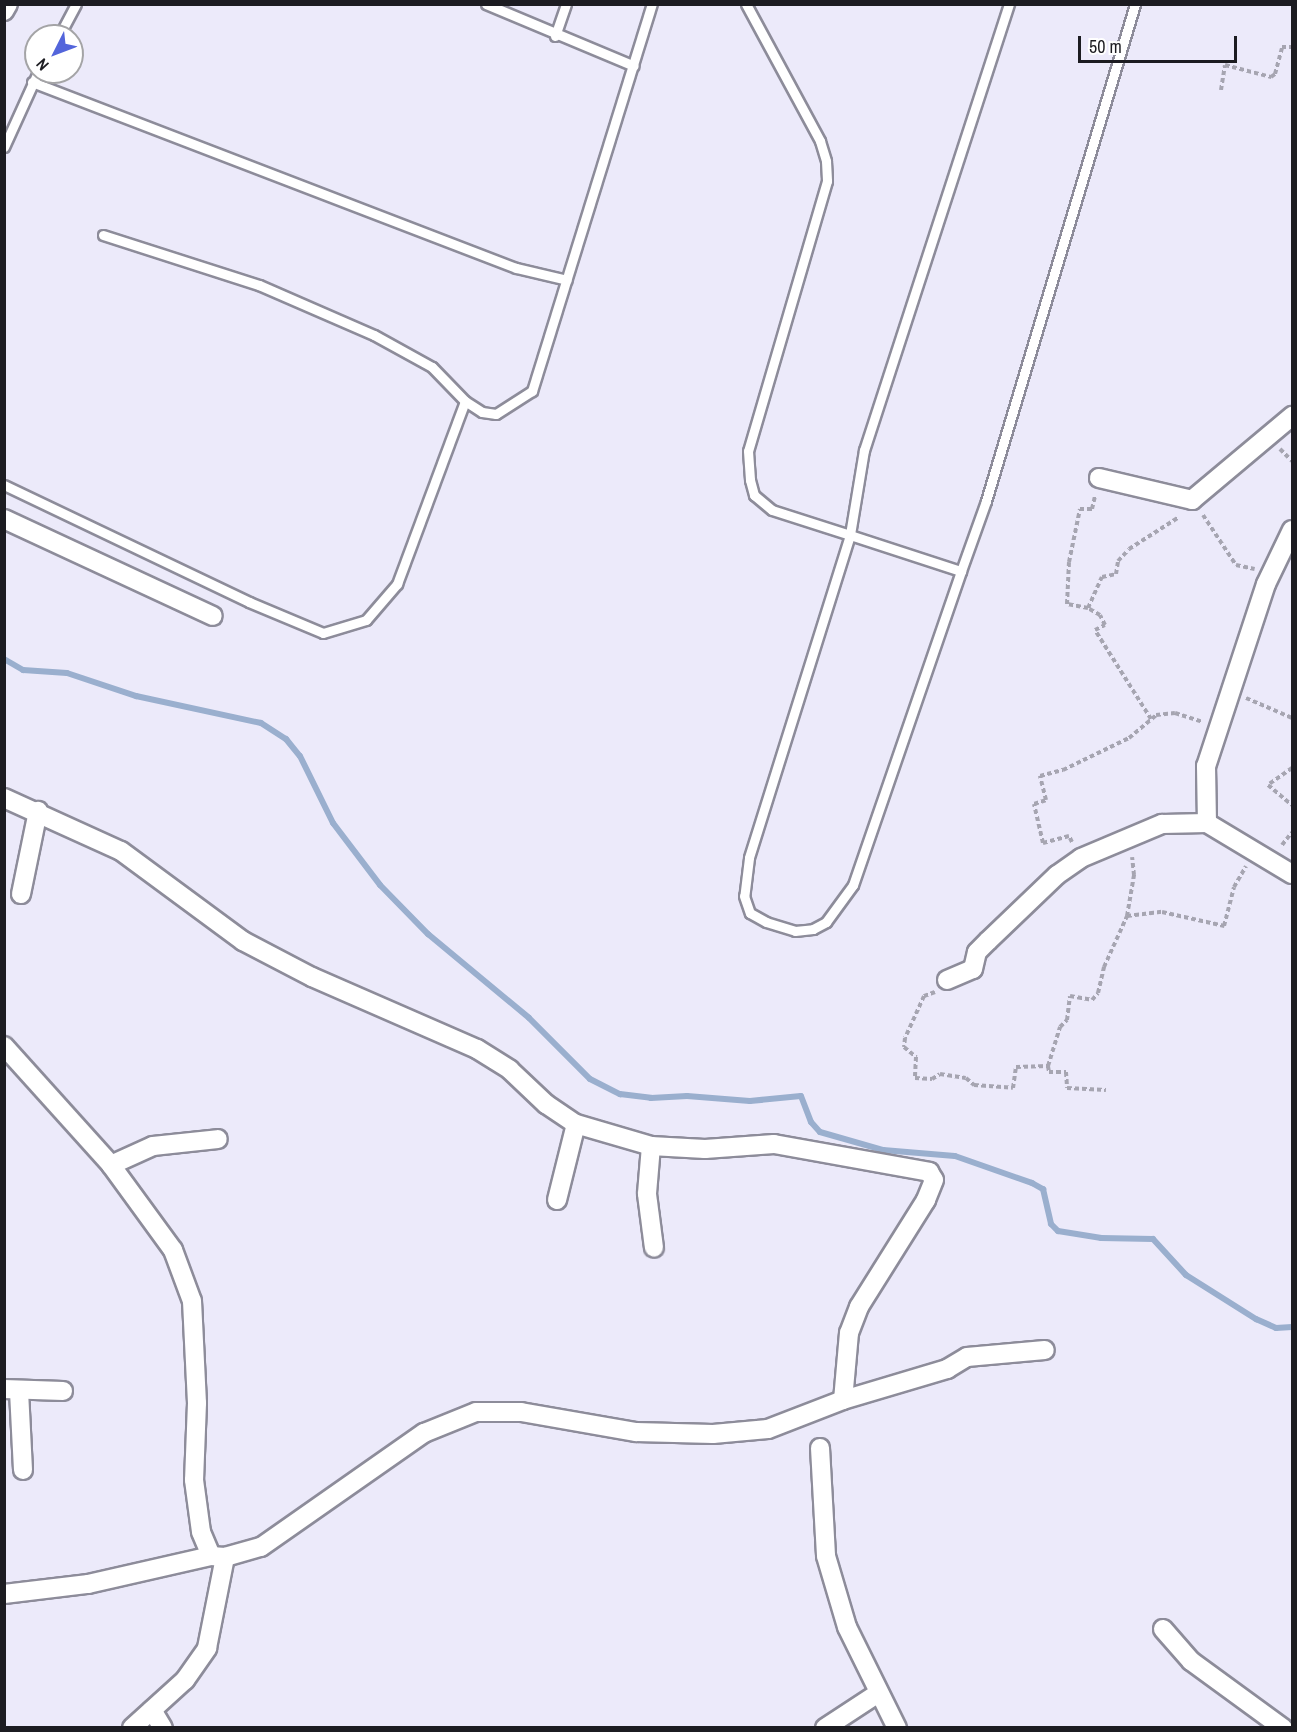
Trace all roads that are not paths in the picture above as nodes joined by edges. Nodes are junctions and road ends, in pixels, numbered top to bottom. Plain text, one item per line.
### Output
1 (8, 4) edge
2 (76, 4) edge
3 (486, 4) edge
4 (566, 4) edge
5 (652, 4) edge
6 (746, 4) edge
7 (1009, 4) edge
8 (1135, 4) edge
9 (4, 11) edge
10 (65, 24) edge
11 (555, 36) junction
12 (634, 66) junction
13 (32, 84) edge
14 (38, 84) edge
15 (4, 147) edge
16 (103, 235) dead end
17 (567, 280) junction
18 (465, 401) junction
19 (1293, 416) edge
20 (1099, 478) road end
21 (4, 485) edge
22 (4, 519) edge
23 (1293, 530) edge
24 (850, 535) junction
25 (961, 571) junction
26 (213, 616) dead end
27 (4, 798) edge
28 (38, 811) junction
29 (1207, 823) junction
30 (1293, 874) edge
31 (21, 894) dead end
32 (947, 980) road end
33 (4, 1046) edge
34 (576, 1124) junction
35 (218, 1139) dead end
36 (651, 1146) junction
37 (111, 1165) junction
38 (557, 1200) dead end
39 (654, 1248) dead end
40 (1045, 1350) dead end
41 (12, 1390) edge
42 (63, 1391) dead end
43 (843, 1400) junction
44 (820, 1448) dead end
45 (23, 1470) dead end
46 (218, 1556) junction
47 (4, 1594) edge
48 (1163, 1629) dead end
49 (877, 1694) junction
50 (152, 1710) junction
51 (132, 1728) edge
52 (163, 1728) edge
53 (825, 1728) edge
54 (897, 1728) edge
55 (1283, 1728) edge

1 - 9 street
2 - 10 lane
3 - 11 lane
4 - 11 lane
5 - 12 lane
6 - 24 lane
7 - 24 lane
8 - 25 lane
11 - 12 lane
12 - 17 lane
13 - 15 lane
14 - 17 lane
16 - 18 lane
17 - 18 lane
18 - 21 lane
19 - 20 street
22 - 26 street
23 - 29 street
24 - 25 lane
24 - 25 lane
27 - 28 street
28 - 31 street
28 - 34 street
29 - 30 street
29 - 32 street
33 - 37 street
34 - 36 street
34 - 38 street
35 - 37 street
36 - 39 street
36 - 43 street
37 - 46 street
40 - 43 street
41 - 42 street
41 - 45 street
43 - 46 street
44 - 49 street
46 - 47 street
46 - 50 street
48 - 55 street
49 - 53 street
49 - 54 street
50 - 51 street
50 - 52 street

